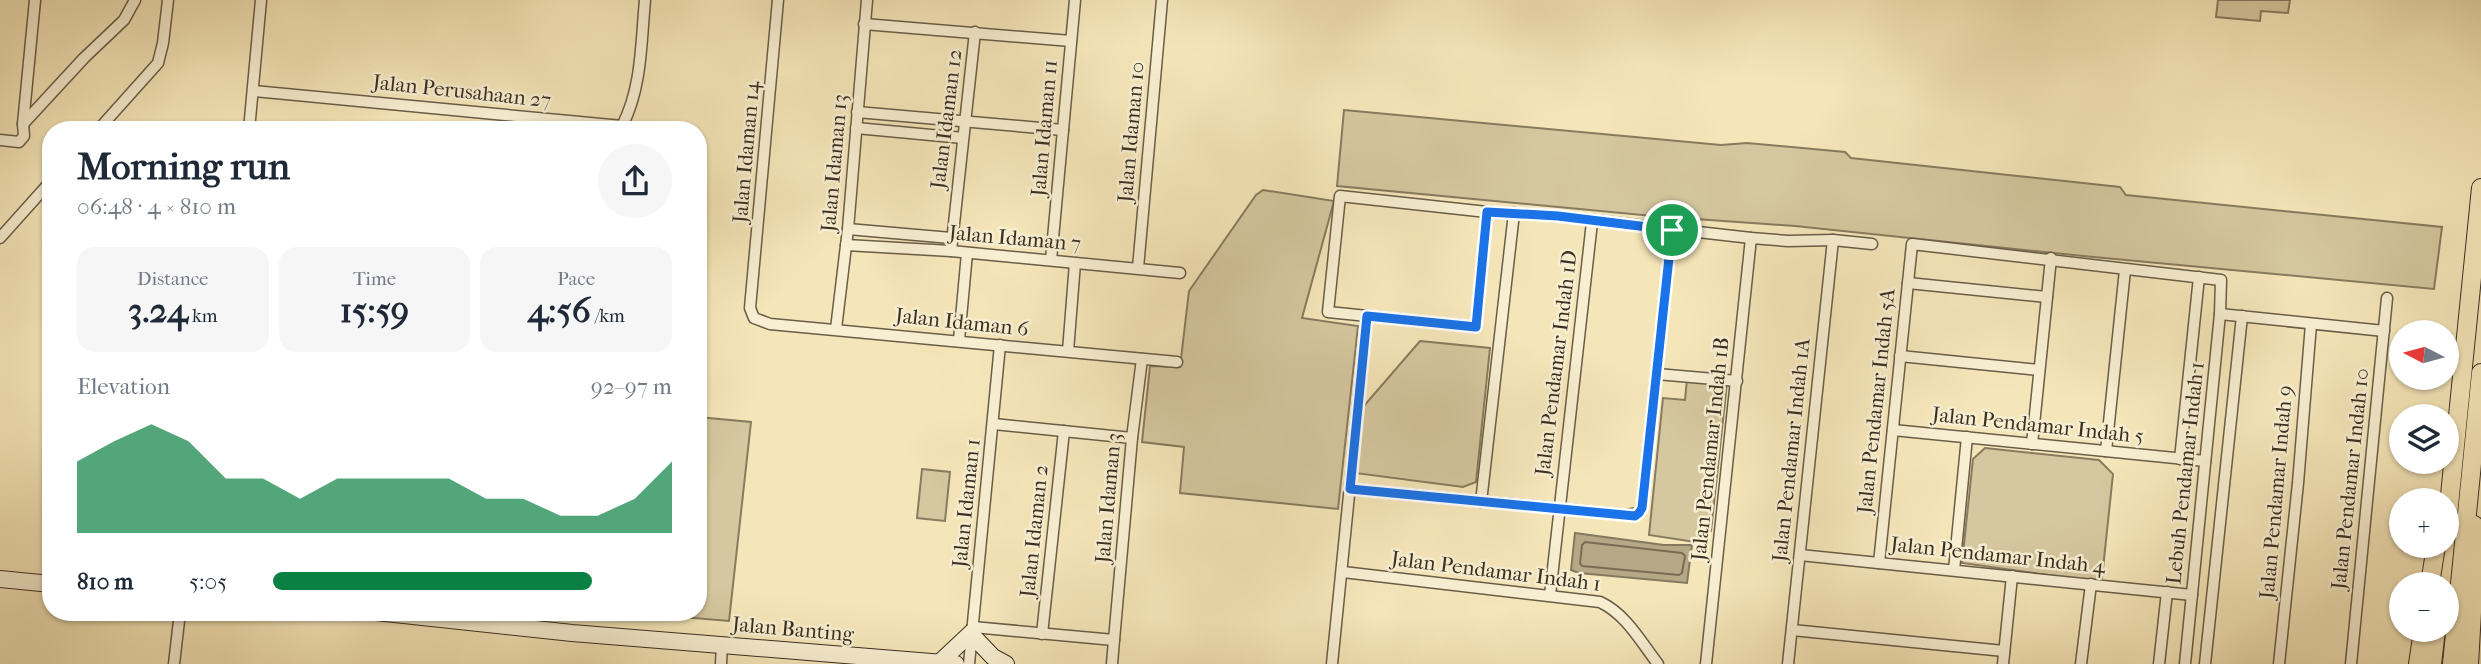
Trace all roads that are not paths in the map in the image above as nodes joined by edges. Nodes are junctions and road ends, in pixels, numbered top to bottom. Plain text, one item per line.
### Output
1 (35, 0) edge
2 (135, 0) edge
3 (167, 0) edge
4 (261, 0) edge
5 (645, 0) edge
6 (778, 0) edge
7 (867, 0) edge
8 (1075, 0) edge
9 (1162, 0) edge
10 (864, 24) junction
11 (975, 32) junction
12 (1071, 41) junction
13 (253, 91) junction
14 (857, 111) junction
15 (106, 121) edge
16 (250, 121) edge
17 (569, 121) edge
18 (625, 121) edge
19 (966, 121) junction
20 (856, 128) junction
21 (23, 130) junction
22 (1063, 130) junction
23 (963, 138) junction
24 (0, 141) edge
25 (2481, 188) edge
26 (42, 191) edge
27 (1487, 212) junction
28 (1514, 213) junction
29 (1592, 222) junction
30 (848, 229) junction
31 (1672, 230) junction
32 (0, 238) edge
33 (951, 238) junction
34 (1751, 238) junction
35 (1833, 240) junction
36 (1871, 244) dead end
37 (846, 245) junction
38 (951, 251) junction
39 (967, 253) junction
40 (2051, 258) junction
41 (1051, 260) junction
42 (1075, 262) junction
43 (1138, 268) junction
44 (2125, 270) junction
45 (1180, 273) dead end
46 (2199, 277) junction
47 (1908, 283) junction
48 (2047, 297) junction
49 (2388, 298) dead end
50 (750, 308) joint
51 (2220, 314) junction
52 (1367, 316) junction
53 (2242, 316) junction
54 (2311, 324) junction
55 (836, 329) junction
56 (2384, 331) junction
57 (960, 340) junction
58 (1000, 345) junction
59 (1068, 351) junction
60 (1900, 356) junction
61 (1142, 359) junction
62 (1177, 362) dead end
63 (2039, 370) junction
64 (2481, 373) edge
65 (1657, 374) junction
66 (1737, 381) junction
67 (2459, 415) edge
68 (994, 425) junction
69 (1893, 430) junction
70 (1064, 431) junction
71 (1967, 437) junction
72 (1132, 438) junction
73 (2032, 444) junction
74 (2106, 451) junction
75 (2180, 459) junction
76 (2205, 461) junction
77 (2469, 483) junction
78 (1350, 489) junction
79 (1481, 502) junction
80 (1559, 509) junction
81 (1800, 555) junction
82 (1879, 563) junction
83 (1954, 570) junction
84 (1343, 572) junction
85 (2012, 576) junction
86 (0, 579) edge
87 (42, 583) edge
88 (2091, 584) junction
89 (2167, 592) junction
90 (2192, 594) junction
91 (1550, 595) junction
92 (179, 621) edge
93 (460, 621) edge
94 (1792, 630) junction
95 (972, 632) junction
96 (1042, 634) junction
97 (1114, 640) junction
98 (2421, 642) edge
99 (2435, 642) edge
100 (722, 643) junction
101 (2004, 651) junction
102 (174, 663) edge
103 (939, 663) edge
104 (188, 664) edge
105 (721, 664) edge
106 (956, 664) edge
107 (969, 664) edge
108 (1006, 664) edge
109 (1112, 664) edge
110 (1332, 664) edge
111 (1658, 664) edge
112 (1706, 664) edge
113 (1788, 664) edge
114 (2003, 664) edge
115 (2081, 664) edge
116 (2159, 664) edge
117 (2185, 664) edge
118 (2205, 664) edge
119 (2279, 664) edge
120 (2351, 664) edge
121 (2418, 664) edge
122 (2432, 664) edge
123 (2452, 664) edge
124 (2469, 664) edge

1 - 21 street
2 - 21 street
3 - 15 street
4 - 13 street
5 - 18 street, Jalan Perusahaan 27
6 - 50 street, Jalan Idaman 14
7 - 10 street, Jalan Idaman 13
8 - 12 street, Jalan Idaman 11
9 - 43 street, Jalan Idaman 10
10 - 11 street
10 - 14 street, Jalan Idaman 13
11 - 12 street
11 - 19 street, Jalan Idaman 12
12 - 22 street, Jalan Idaman 11
13 - 16 street
13 - 17 street, Jalan Perusahaan 27
14 - 19 street
14 - 20 street, Jalan Idaman 13
19 - 22 street
19 - 23 street, Jalan Idaman 12
20 - 23 street
20 - 30 street, Jalan Idaman 13
21 - 24 street
22 - 41 street, Jalan Idaman 11
23 - 33 street, Jalan Idaman 12
25 - 67 main road
26 - 32 street
27 - 28 street
27 - 52 street
27 - 52 street
28 - 29 street
28 - 79 street
29 - 31 street
29 - 80 street, Jalan Pendamar Indah 1D
30 - 33 street, Jalan Idaman 7
30 - 37 street, Jalan Idaman 13
31 - 34 street
31 - 65 street
33 - 38 street, Jalan Idaman 12
34 - 35 street
34 - 66 street, Jalan Pendamar Indah 1B
35 - 36 street
35 - 81 street, Jalan Pendamar Indah 1A
37 - 38 street, Jalan Idaman 7
37 - 55 street, Jalan Idaman 13
38 - 39 street, Jalan Idaman 7
39 - 41 street, Jalan Idaman 7
39 - 57 street
40 - 44 street
40 - 47 street, Jalan Pendamar Indah 5A
40 - 48 street
41 - 42 street, Jalan Idaman 7
42 - 43 street, Jalan Idaman 7
42 - 59 street
43 - 45 street, Jalan Idaman 7
44 - 46 street
44 - 74 street
46 - 51 street, Lebuh Pendamar Indah 1
46 - 75 street
47 - 48 street
47 - 60 street, Jalan Pendamar Indah 5A
48 - 63 street
49 - 56 street, Jalan Pendamar Indah 10
50 - 55 street, Jalan Idaman 6
51 - 53 street
51 - 76 street, Lebuh Pendamar Indah 1
52 - 78 street
53 - 54 street
53 - 118 street
54 - 56 street
54 - 119 street, Jalan Pendamar Indah 9
55 - 57 street, Jalan Idaman 6
56 - 120 street, Jalan Pendamar Indah 10
57 - 58 street, Jalan Idaman 6
58 - 59 street, Jalan Idaman 6
58 - 68 street, Jalan Idaman 1
59 - 61 street, Jalan Idaman 6
60 - 63 street
60 - 69 street, Jalan Pendamar Indah 5A
61 - 62 street, Jalan Idaman 6
61 - 72 street, Jalan Idaman 3
63 - 73 street
64 - 77 main road
65 - 66 street
65 - 80 street
66 - 112 street, Jalan Pendamar Indah 1B
68 - 70 street
68 - 95 street, Jalan Idaman 1
69 - 71 street, Jalan Pendamar Indah 5
69 - 82 street, Jalan Pendamar Indah 5A
70 - 72 street
70 - 96 street, Jalan Idaman 2
71 - 73 street, Jalan Pendamar Indah 5
71 - 83 street
72 - 97 street, Jalan Idaman 3
73 - 74 street, Jalan Pendamar Indah 5
74 - 75 street, Jalan Pendamar Indah 5
75 - 76 street, Jalan Pendamar Indah 5
76 - 90 street, Lebuh Pendamar Indah 1
77 - 123 main road
77 - 124 main road
78 - 79 street
78 - 84 street
79 - 80 street
80 - 91 street, Jalan Pendamar Indah 1D
81 - 82 street, Jalan Pendamar Indah 4
81 - 94 street, Jalan Pendamar Indah 1A
82 - 83 street, Jalan Pendamar Indah 4
83 - 85 street, Jalan Pendamar Indah 4
84 - 91 street, Jalan Pendamar Indah 1
84 - 110 street
85 - 88 street, Jalan Pendamar Indah 4
85 - 101 street
86 - 87 main road
88 - 89 street, Jalan Pendamar Indah 4
88 - 115 street
89 - 90 street, Jalan Pendamar Indah 4
89 - 116 street
90 - 117 street, Lebuh Pendamar Indah 1
91 - 111 street, Jalan Pendamar Indah 1
92 - 102 street
93 - 100 main road, Jalan Banting
94 - 101 street
94 - 113 street, Jalan Pendamar Indah 1A
95 - 96 street
95 - 103 main road
95 - 107 street, Jalan Idaman 1
95 - 108 main road
96 - 97 street
97 - 109 street, Jalan Idaman 3
98 - 121 main road
99 - 122 main road
100 - 103 main road, Jalan Banting
100 - 105 street
101 - 114 street
102 - 104 street
103 - 106 main road, Jalan Banting

